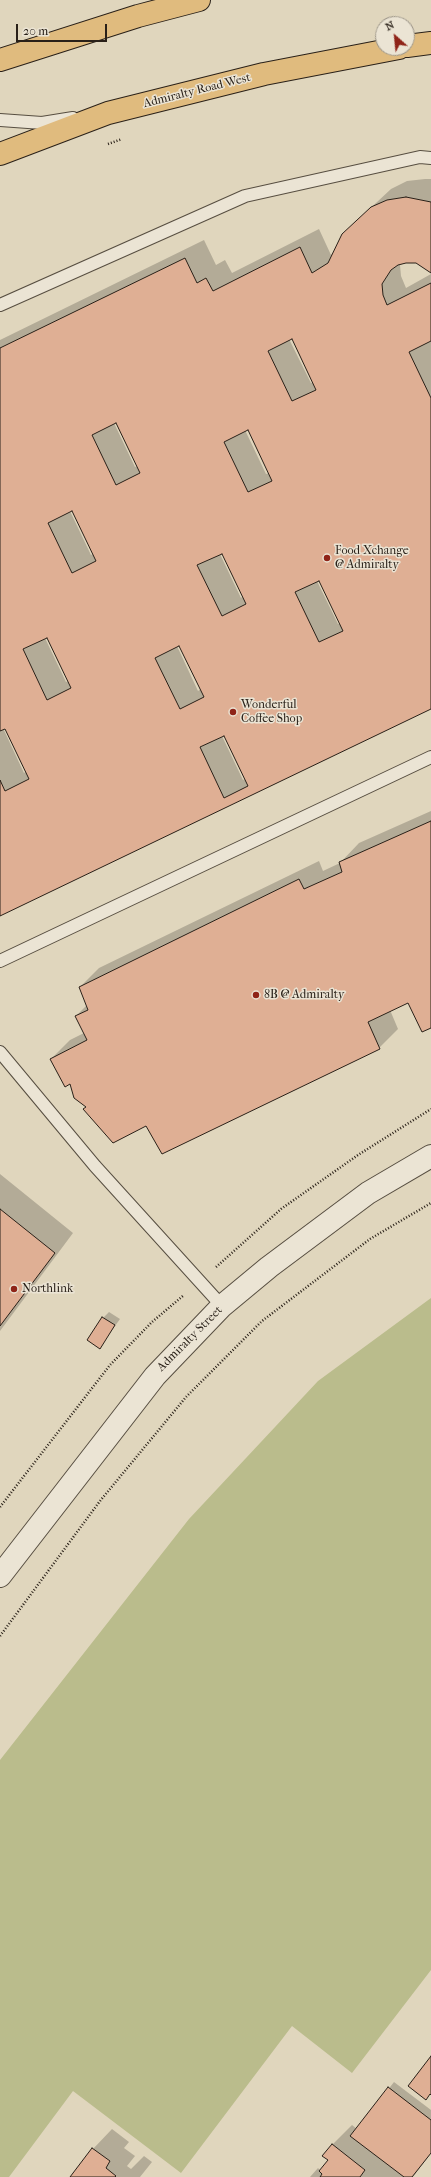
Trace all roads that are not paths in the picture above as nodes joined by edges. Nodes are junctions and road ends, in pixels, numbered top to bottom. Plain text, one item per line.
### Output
1 (199, 0) edge
2 (431, 43) edge
3 (415, 45) edge
4 (375, 53) edge
5 (0, 60) edge
6 (108, 113) junction
7 (0, 120) edge
8 (0, 154) edge
9 (431, 158) edge
10 (0, 305) edge
11 (431, 757) edge
12 (0, 961) edge
13 (0, 1052) edge
14 (431, 1156) edge
15 (222, 1306) junction
16 (0, 1576) edge

1 - 5 main road
2 - 3 main road
4 - 6 main road, Admiralty Road West
6 - 7 lane
6 - 8 main road, Admiralty Road West
9 - 10 lane
11 - 12 lane
13 - 15 lane
14 - 15 street, Admiralty Street
15 - 16 street, Admiralty Street

